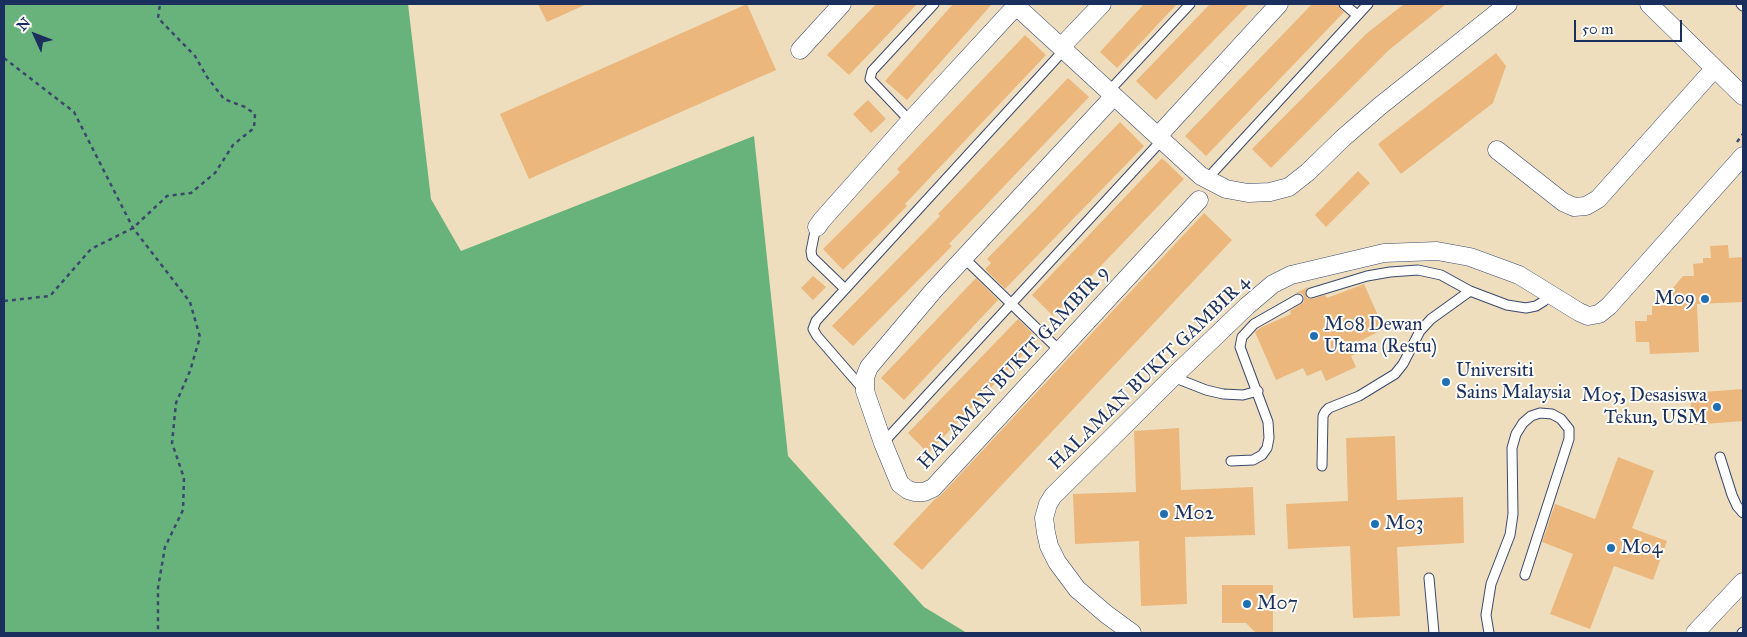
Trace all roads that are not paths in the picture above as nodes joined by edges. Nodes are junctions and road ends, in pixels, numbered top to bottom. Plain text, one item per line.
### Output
1 (842, 4) edge
2 (934, 4) edge
3 (1102, 4) edge
4 (1190, 4) edge
5 (1279, 4) edge
6 (1344, 4) edge
7 (1368, 4) edge
8 (1508, 4) edge
9 (1649, 4) edge
10 (1015, 5) edge
11 (1356, 15) junction
12 (1062, 48) junction
13 (800, 50) dead end
14 (1714, 69) junction
15 (1112, 94) junction
16 (1743, 96) edge
17 (910, 121) junction
18 (1160, 138) junction
19 (1497, 150) dead end
20 (1743, 156) edge
21 (1206, 180) junction
22 (1199, 200) dead end
23 (817, 227) joint
24 (964, 258) junction
25 (845, 289) junction
26 (1470, 291) junction
27 (1311, 293) dead end
28 (1550, 294) junction
29 (1298, 298) dead end
30 (1011, 304) junction
31 (1059, 350) junction
32 (1174, 377) junction
33 (865, 391) junction
34 (1258, 391) junction
35 (883, 444) junction
36 (1720, 457) dead end
37 (1232, 461) dead end
38 (1322, 466) dead end
39 (1743, 513) edge
40 (1525, 575) dead end
41 (1429, 578) dead end
42 (1743, 582) edge
43 (1132, 633) edge
44 (1434, 633) edge
45 (1489, 633) edge
46 (1695, 633) edge

1 - 13 street
2 - 17 lane
3 - 12 street
4 - 15 lane
5 - 18 street
6 - 11 lane
7 - 11 lane
8 - 21 street
9 - 14 street
10 - 12 street
10 - 17 street
11 - 21 lane
12 - 15 street
12 - 25 lane
14 - 16 street
14 - 19 street
15 - 18 street
15 - 24 street, HALAMAN BUKIT GAMBIR 9
17 - 23 street
18 - 21 street
18 - 30 lane
20 - 28 street, HALAMAN BUKIT GAMBIR 4
22 - 31 street, HALAMAN BUKIT GAMBIR 9
23 - 25 lane
24 - 30 lane
24 - 33 street, HALAMAN BUKIT GAMBIR 9
25 - 33 lane
26 - 27 lane
26 - 28 lane
26 - 38 lane
28 - 32 street, HALAMAN BUKIT GAMBIR 4
29 - 34 lane
30 - 31 lane
30 - 35 lane
31 - 35 street, HALAMAN BUKIT GAMBIR 9
32 - 34 lane
32 - 43 street, HALAMAN BUKIT GAMBIR 4
33 - 35 street, HALAMAN BUKIT GAMBIR 9
34 - 37 lane
36 - 39 lane
40 - 45 lane
41 - 44 lane
42 - 46 street

